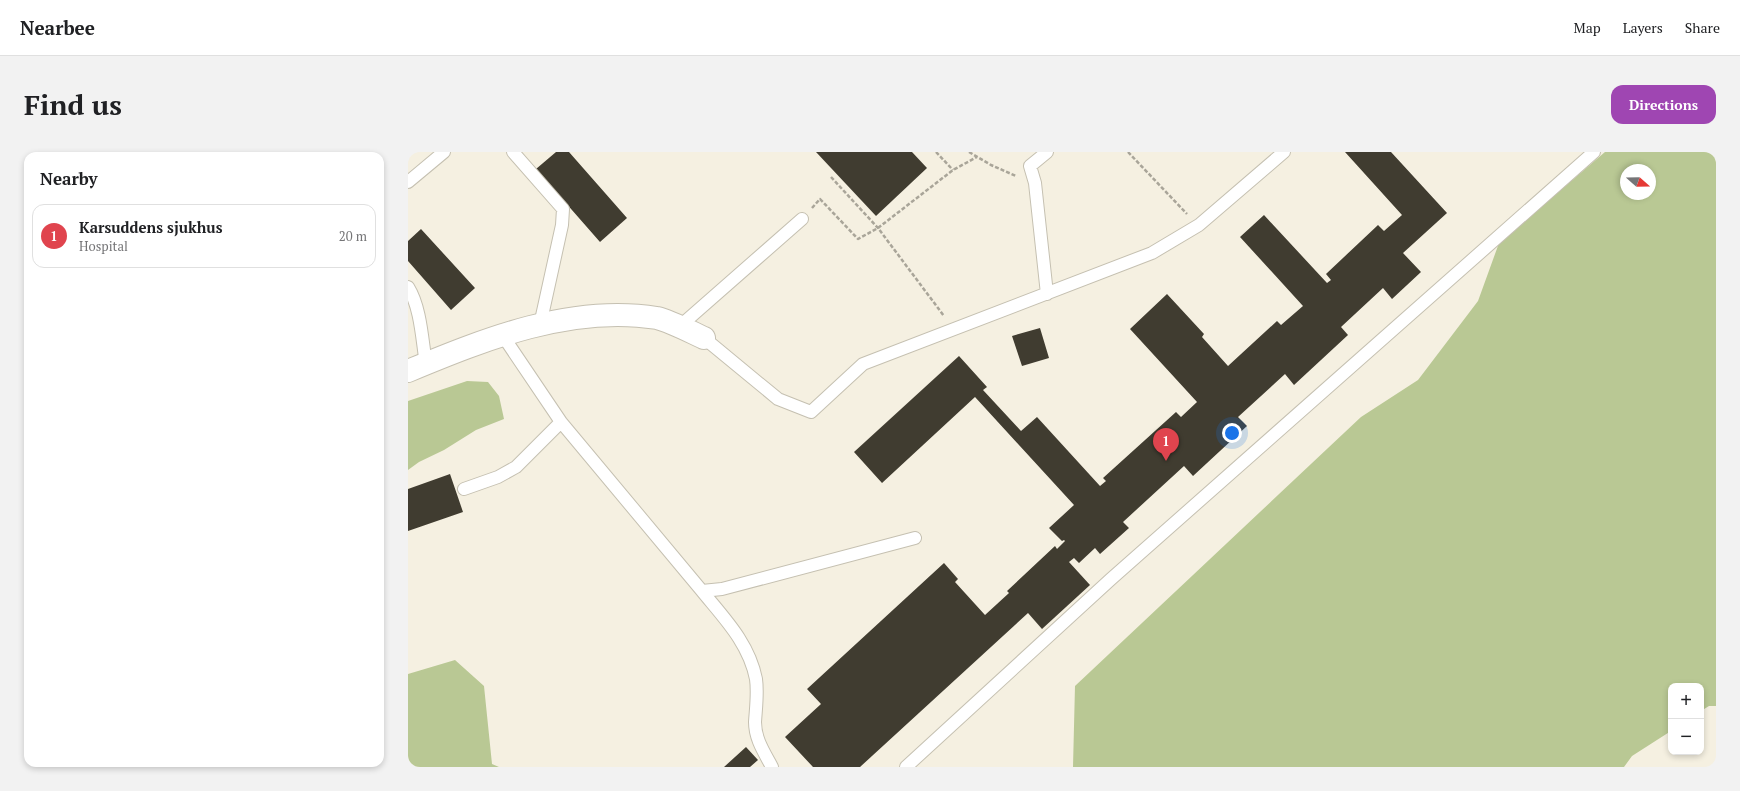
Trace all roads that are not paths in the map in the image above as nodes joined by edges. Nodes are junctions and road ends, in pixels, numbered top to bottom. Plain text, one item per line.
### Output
1 (444, 152) edge
2 (513, 152) edge
3 (1046, 152) edge
4 (1284, 152) edge
5 (1594, 152) edge
6 (408, 182) edge
7 (802, 219) road end
8 (408, 287) edge
9 (1047, 294) junction
10 (540, 325) junction
11 (678, 327) junction
12 (503, 336) junction
13 (704, 338) joint
14 (417, 368) edge
15 (561, 422) junction
16 (464, 489) dead end
17 (915, 538) dead end
18 (702, 591) junction
19 (772, 767) edge
20 (906, 767) edge

1 - 6 lane
2 - 10 lane
3 - 9 lane
4 - 9 lane
5 - 20 lane
7 - 11 lane
8 - 14 lane
9 - 13 lane
10 - 11 street
10 - 12 street
11 - 13 street
12 - 14 street
12 - 15 lane
15 - 16 lane
15 - 18 lane
17 - 18 lane
18 - 19 lane

